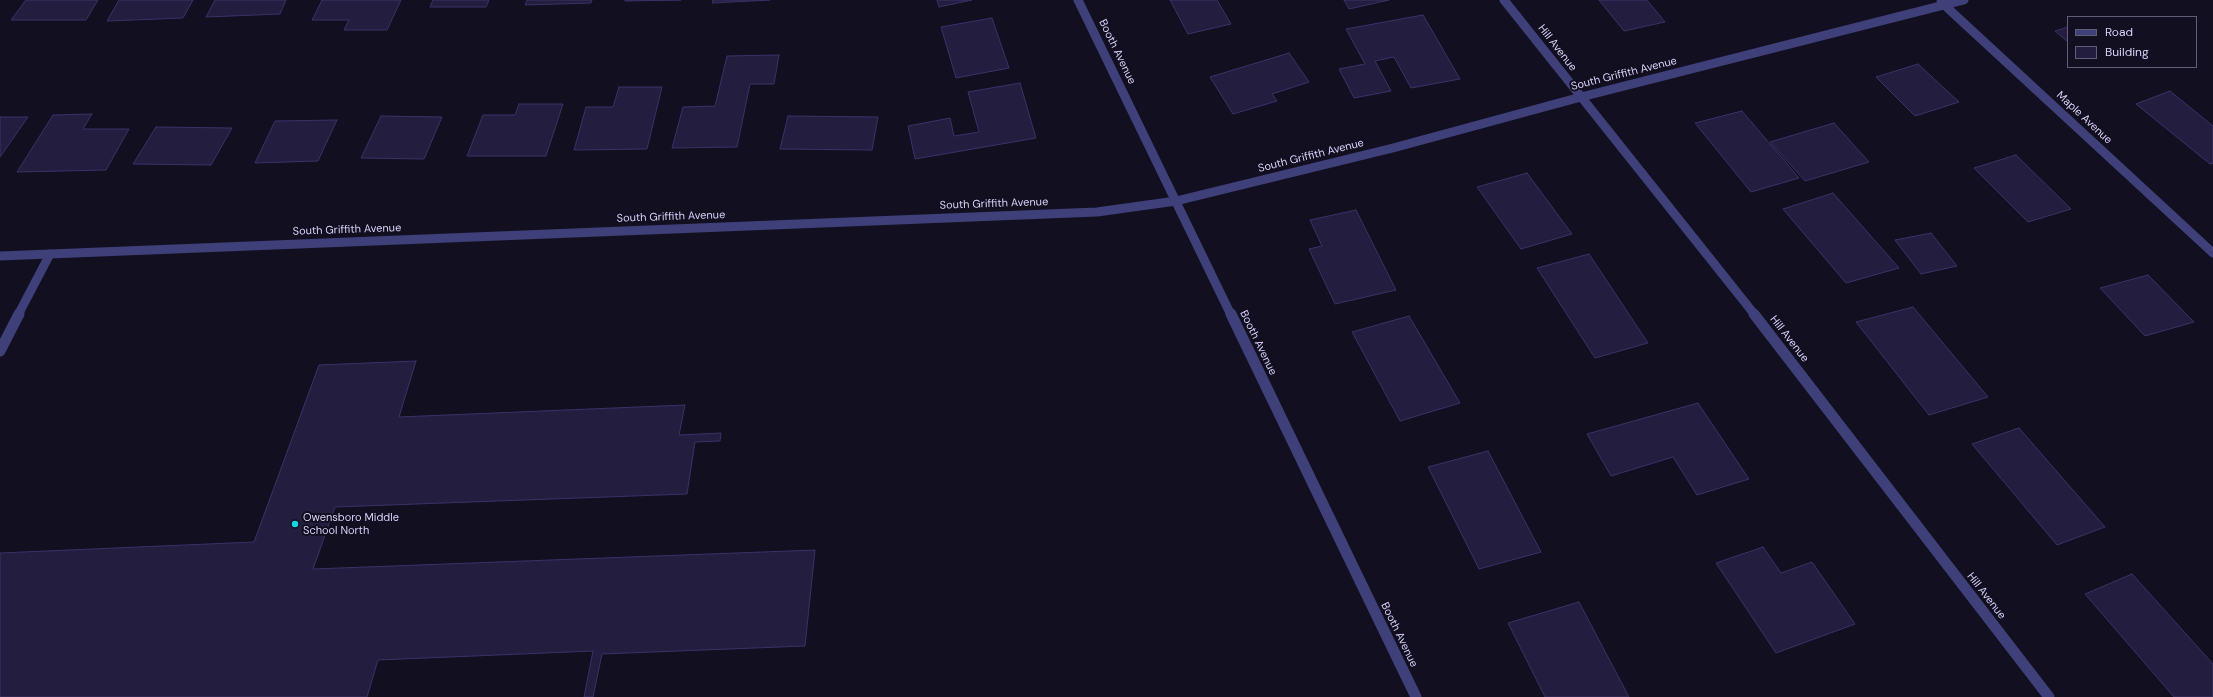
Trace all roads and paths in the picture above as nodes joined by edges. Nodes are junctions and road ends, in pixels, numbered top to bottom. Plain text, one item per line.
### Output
1 (1078, 0) edge
2 (1504, 0) edge
3 (1964, 0) edge
4 (1942, 3) edge
5 (1581, 97) junction
6 (1176, 201) junction
7 (2213, 253) edge
8 (50, 254) junction
9 (0, 256) edge
10 (0, 351) edge
11 (1416, 697) edge
12 (2049, 697) edge

1 - 6 street, Booth Avenue
2 - 5 street, Hill Avenue
3 - 4 street, South Griffith Avenue
4 - 5 street, South Griffith Avenue
4 - 7 street, Maple Avenue
5 - 6 street, South Griffith Avenue
5 - 12 street, Hill Avenue
6 - 8 street, South Griffith Avenue
6 - 11 street, Booth Avenue
8 - 9 street, South Griffith Avenue
8 - 10 street

